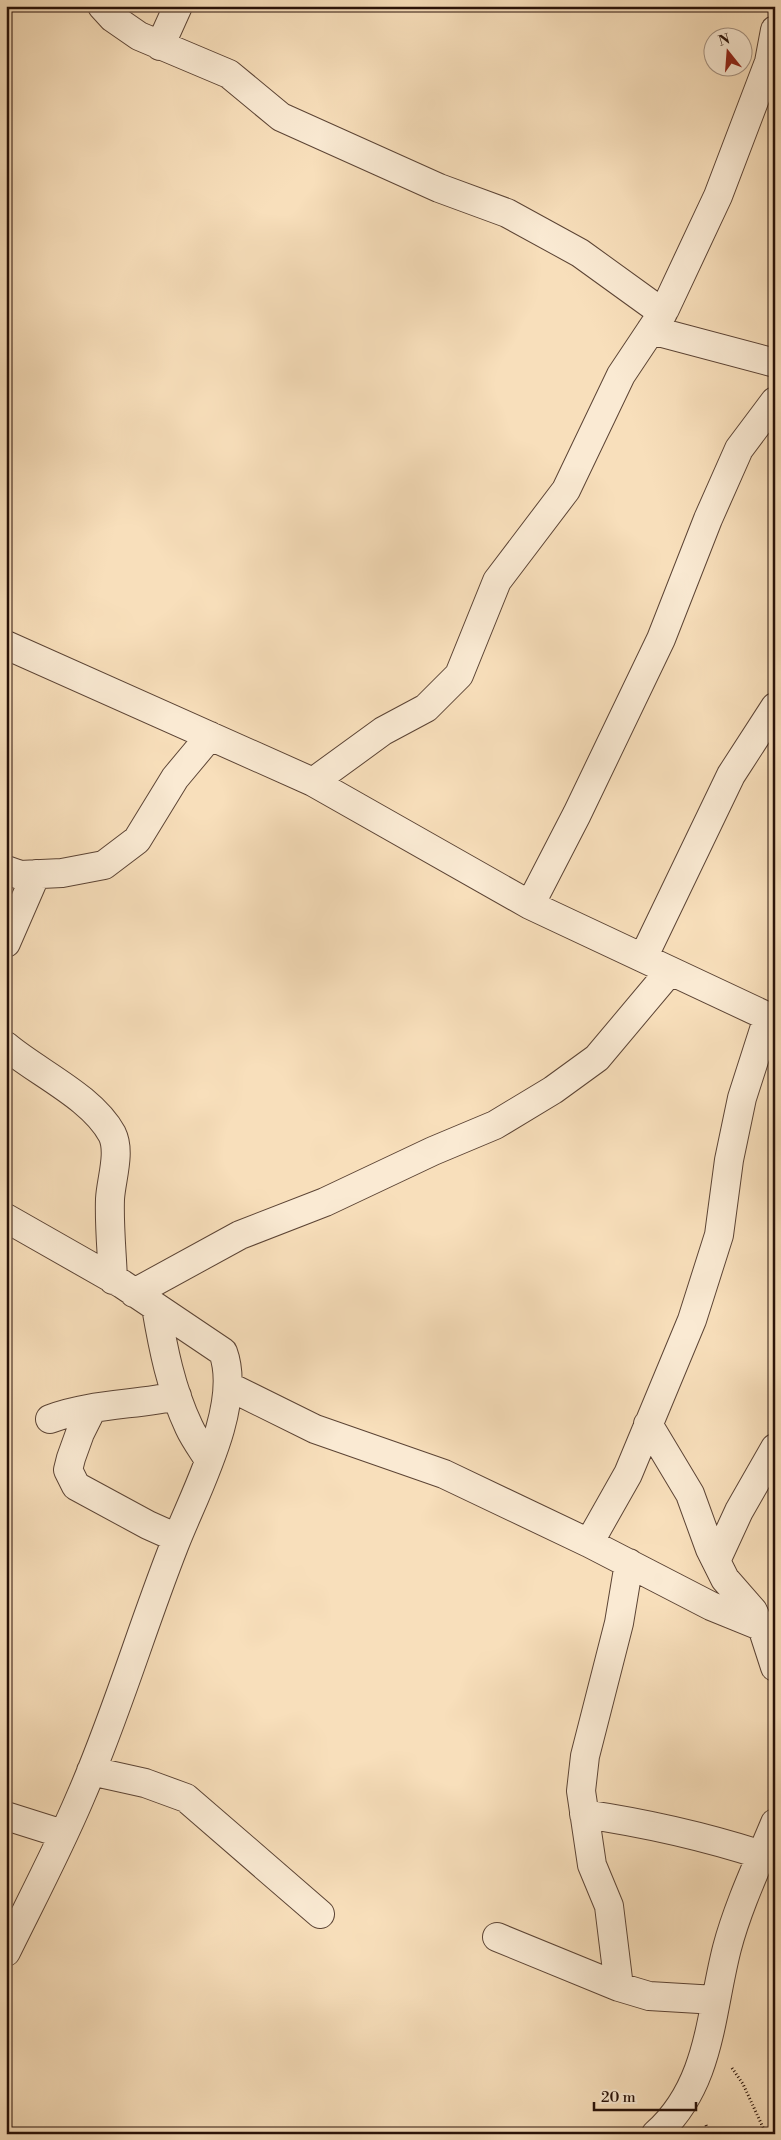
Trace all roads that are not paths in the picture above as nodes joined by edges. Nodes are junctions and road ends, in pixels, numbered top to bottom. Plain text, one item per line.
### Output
1 (102, 6) edge
2 (178, 6) edge
3 (775, 30) edge
4 (160, 46) junction
5 (657, 322) junction
6 (775, 363) edge
7 (775, 400) edge
8 (6, 644) edge
9 (775, 707) edge
10 (210, 736) junction
11 (313, 782) junction
12 (6, 870) edge
13 (36, 874) junction
14 (530, 905) junction
15 (6, 943) edge
16 (643, 958) junction
17 (670, 971) junction
18 (771, 1019) edge
19 (6, 1046) edge
20 (6, 1218) edge
21 (134, 1293) junction
22 (228, 1386) junction
23 (177, 1396) junction
24 (92, 1409) junction
25 (50, 1419) dead end
26 (648, 1424) junction
27 (775, 1448) edge
28 (209, 1460) junction
29 (177, 1538) junction
30 (589, 1543) junction
31 (716, 1562) junction
32 (629, 1563) junction
33 (766, 1628) edge
34 (775, 1667) edge
35 (91, 1771) junction
36 (584, 1814) junction
37 (6, 1816) edge
38 (63, 1834) junction
39 (770, 1841) edge
40 (320, 1914) dead end
41 (497, 1937) dead end
42 (6, 1952) edge
43 (619, 1987) junction
44 (716, 2000) junction
45 (656, 2134) edge

1 - 4 street
2 - 4 street
3 - 5 street
4 - 5 street
5 - 6 street
5 - 11 street
7 - 14 street
8 - 10 street
9 - 16 street
10 - 11 street
10 - 13 street
11 - 14 street
12 - 13 street
13 - 15 street
14 - 16 street
16 - 17 street
17 - 18 street
17 - 21 street
18 - 26 street
19 - 21 street
20 - 21 street
21 - 22 street
21 - 23 street
22 - 28 street
22 - 30 street
23 - 24 street
23 - 28 street
24 - 25 street
24 - 29 street
26 - 30 street
26 - 31 street
27 - 31 street
28 - 29 street
29 - 35 street
30 - 32 street
31 - 33 street
32 - 33 street
32 - 36 street
33 - 34 street
35 - 38 street
35 - 40 street
36 - 39 street
36 - 43 street
37 - 38 street
38 - 42 street
39 - 44 street
41 - 43 street
43 - 44 street
44 - 45 street

